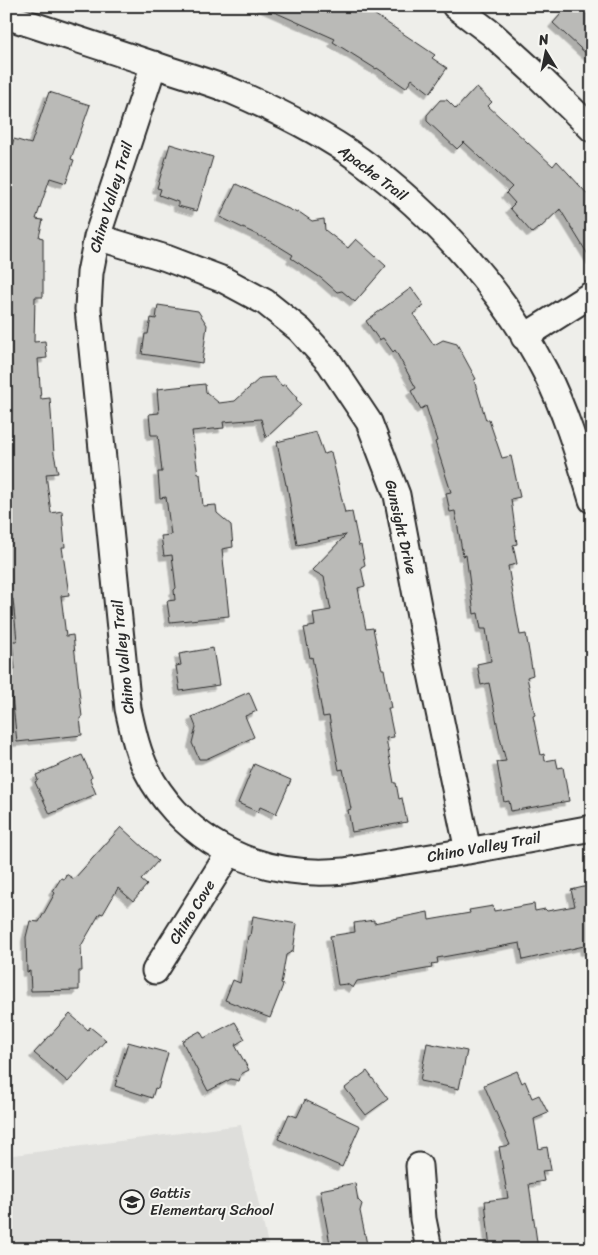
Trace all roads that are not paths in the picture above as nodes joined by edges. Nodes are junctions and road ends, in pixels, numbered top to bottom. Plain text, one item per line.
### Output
1 (455, 6) edge
2 (6, 16) edge
3 (154, 64) junction
4 (592, 129) edge
5 (97, 237) junction
6 (592, 294) edge
7 (524, 336) junction
8 (592, 500) edge
9 (592, 828) edge
10 (468, 851) junction
11 (229, 853) junction
12 (155, 971) dead end
13 (419, 1166) dead end
14 (429, 1249) edge

1 - 4 street
2 - 3 street, Apache Trail
3 - 5 street, Chino Valley Trail
3 - 7 street, Apache Trail
5 - 10 street, Gunsight Drive
5 - 11 street, Chino Valley Trail
6 - 7 street
7 - 8 street, Apache Trail
9 - 10 street, Chino Valley Trail
10 - 11 street, Chino Valley Trail
11 - 12 street, Chino Cove
13 - 14 street

